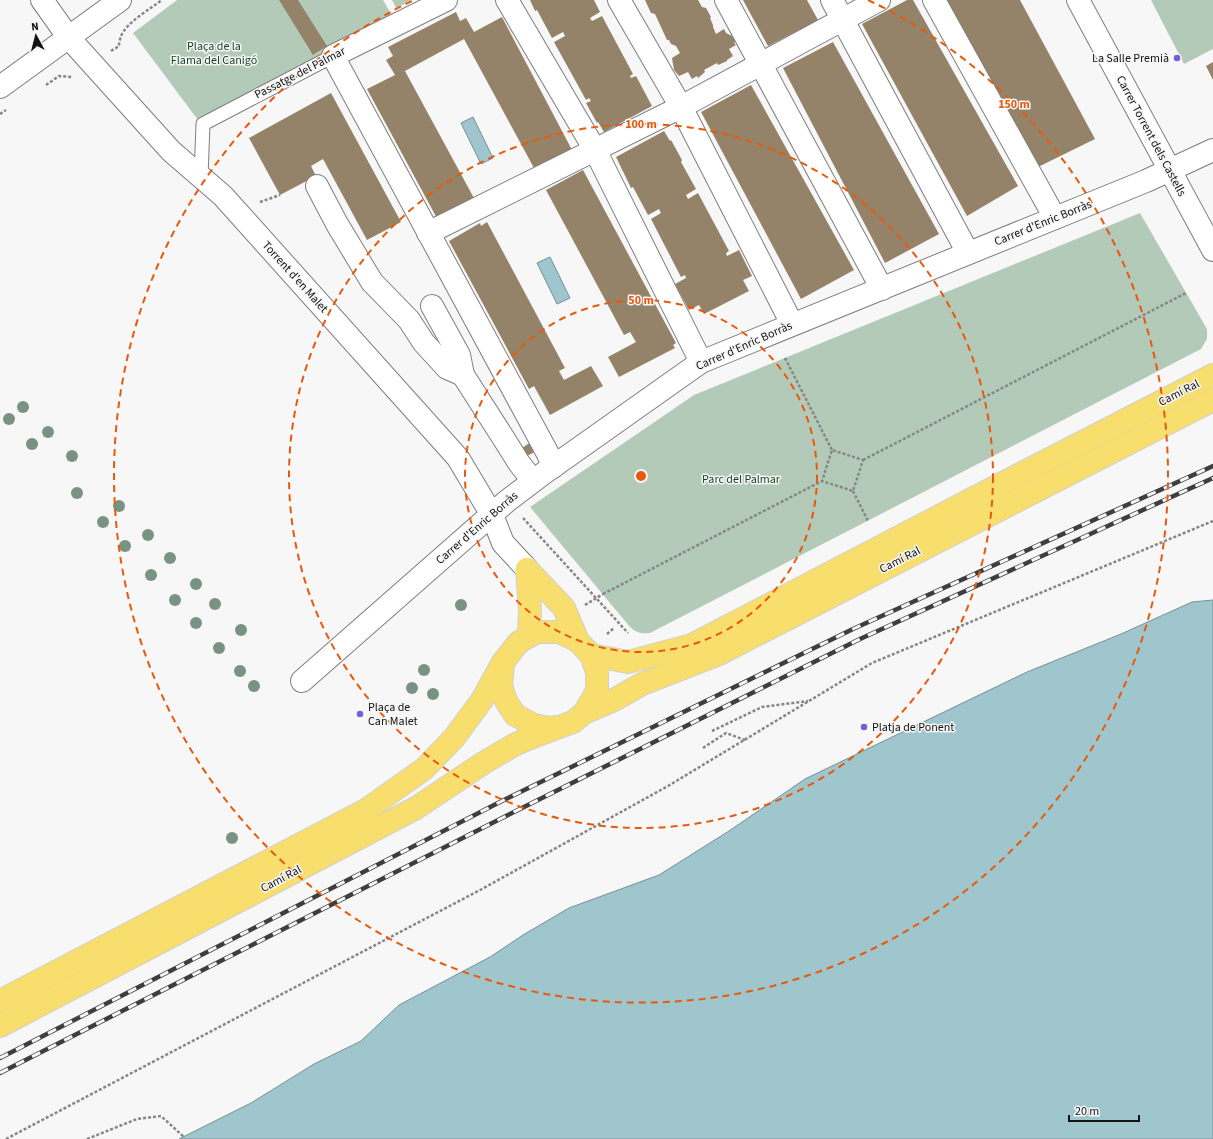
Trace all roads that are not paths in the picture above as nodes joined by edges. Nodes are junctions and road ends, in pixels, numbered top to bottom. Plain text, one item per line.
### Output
1 (42, 0) edge
2 (120, 0) edge
3 (446, 0) edge
4 (507, 0) edge
5 (619, 0) edge
6 (726, 0) edge
7 (832, 0) edge
8 (879, 0) edge
9 (934, 0) edge
10 (1078, 0) edge
11 (844, 20) junction
12 (69, 38) junction
13 (332, 56) junction
14 (760, 63) junction
15 (0, 87) edge
16 (681, 107) junction
17 (595, 150) junction
18 (1213, 150) edge
19 (1169, 171) junction
20 (201, 177) junction
21 (316, 186) dead end
22 (1055, 218) junction
23 (428, 233) junction
24 (1213, 250) edge
25 (968, 253) junction
26 (882, 289) junction
27 (432, 306) dead end
28 (792, 324) junction
29 (701, 362) junction
30 (1210, 373) edge
31 (462, 376) junction
32 (1213, 400) edge
33 (553, 467) junction
34 (533, 481) junction
35 (492, 515) junction
36 (527, 569) junction
37 (529, 636) junction
38 (585, 648) junction
39 (503, 662) junction
40 (302, 681) dead end
41 (584, 713) junction
42 (559, 727) junction
43 (0, 1001) edge
44 (0, 1026) edge

1 - 12 street, Torrent d'en Malet
2 - 12 street
3 - 13 street, Passatge del Palmar
4 - 17 street
5 - 16 street
6 - 14 street
7 - 11 street
8 - 11 street
9 - 22 street
10 - 19 street, Carrer Torrent dels Castells
11 - 14 street
11 - 25 street
12 - 15 street
12 - 20 street, Torrent d'en Malet
13 - 20 lane, Passatge del Palmar
13 - 23 street
14 - 16 street
14 - 26 street
16 - 17 street
16 - 28 street
17 - 23 street
17 - 29 street
18 - 19 street, Carrer d'Enric Borràs
19 - 22 street, Carrer d'Enric Borràs
19 - 24 street, Carrer Torrent dels Castells
20 - 35 street, Torrent d'en Malet
21 - 31 street
22 - 25 street, Carrer d'Enric Borràs
23 - 33 street
25 - 26 street, Carrer d'Enric Borràs
26 - 28 street, Carrer d'Enric Borràs
27 - 31 street
28 - 29 street, Carrer d'Enric Borràs
29 - 33 street, Carrer d'Enric Borràs
30 - 38 main road, Camí Ral
31 - 34 street
32 - 41 main road, Camí Ral
33 - 34 street, Carrer d'Enric Borràs
34 - 35 street, Carrer d'Enric Borràs
35 - 36 street, Torrent d'en Malet
35 - 40 street, Carrer d'Enric Borràs
36 - 37 main road
36 - 38 main road
37 - 38 main road
37 - 39 main road
38 - 41 main road
39 - 42 main road
39 - 43 main road, Camí Ral
41 - 42 main road
42 - 44 main road, Camí Ral

